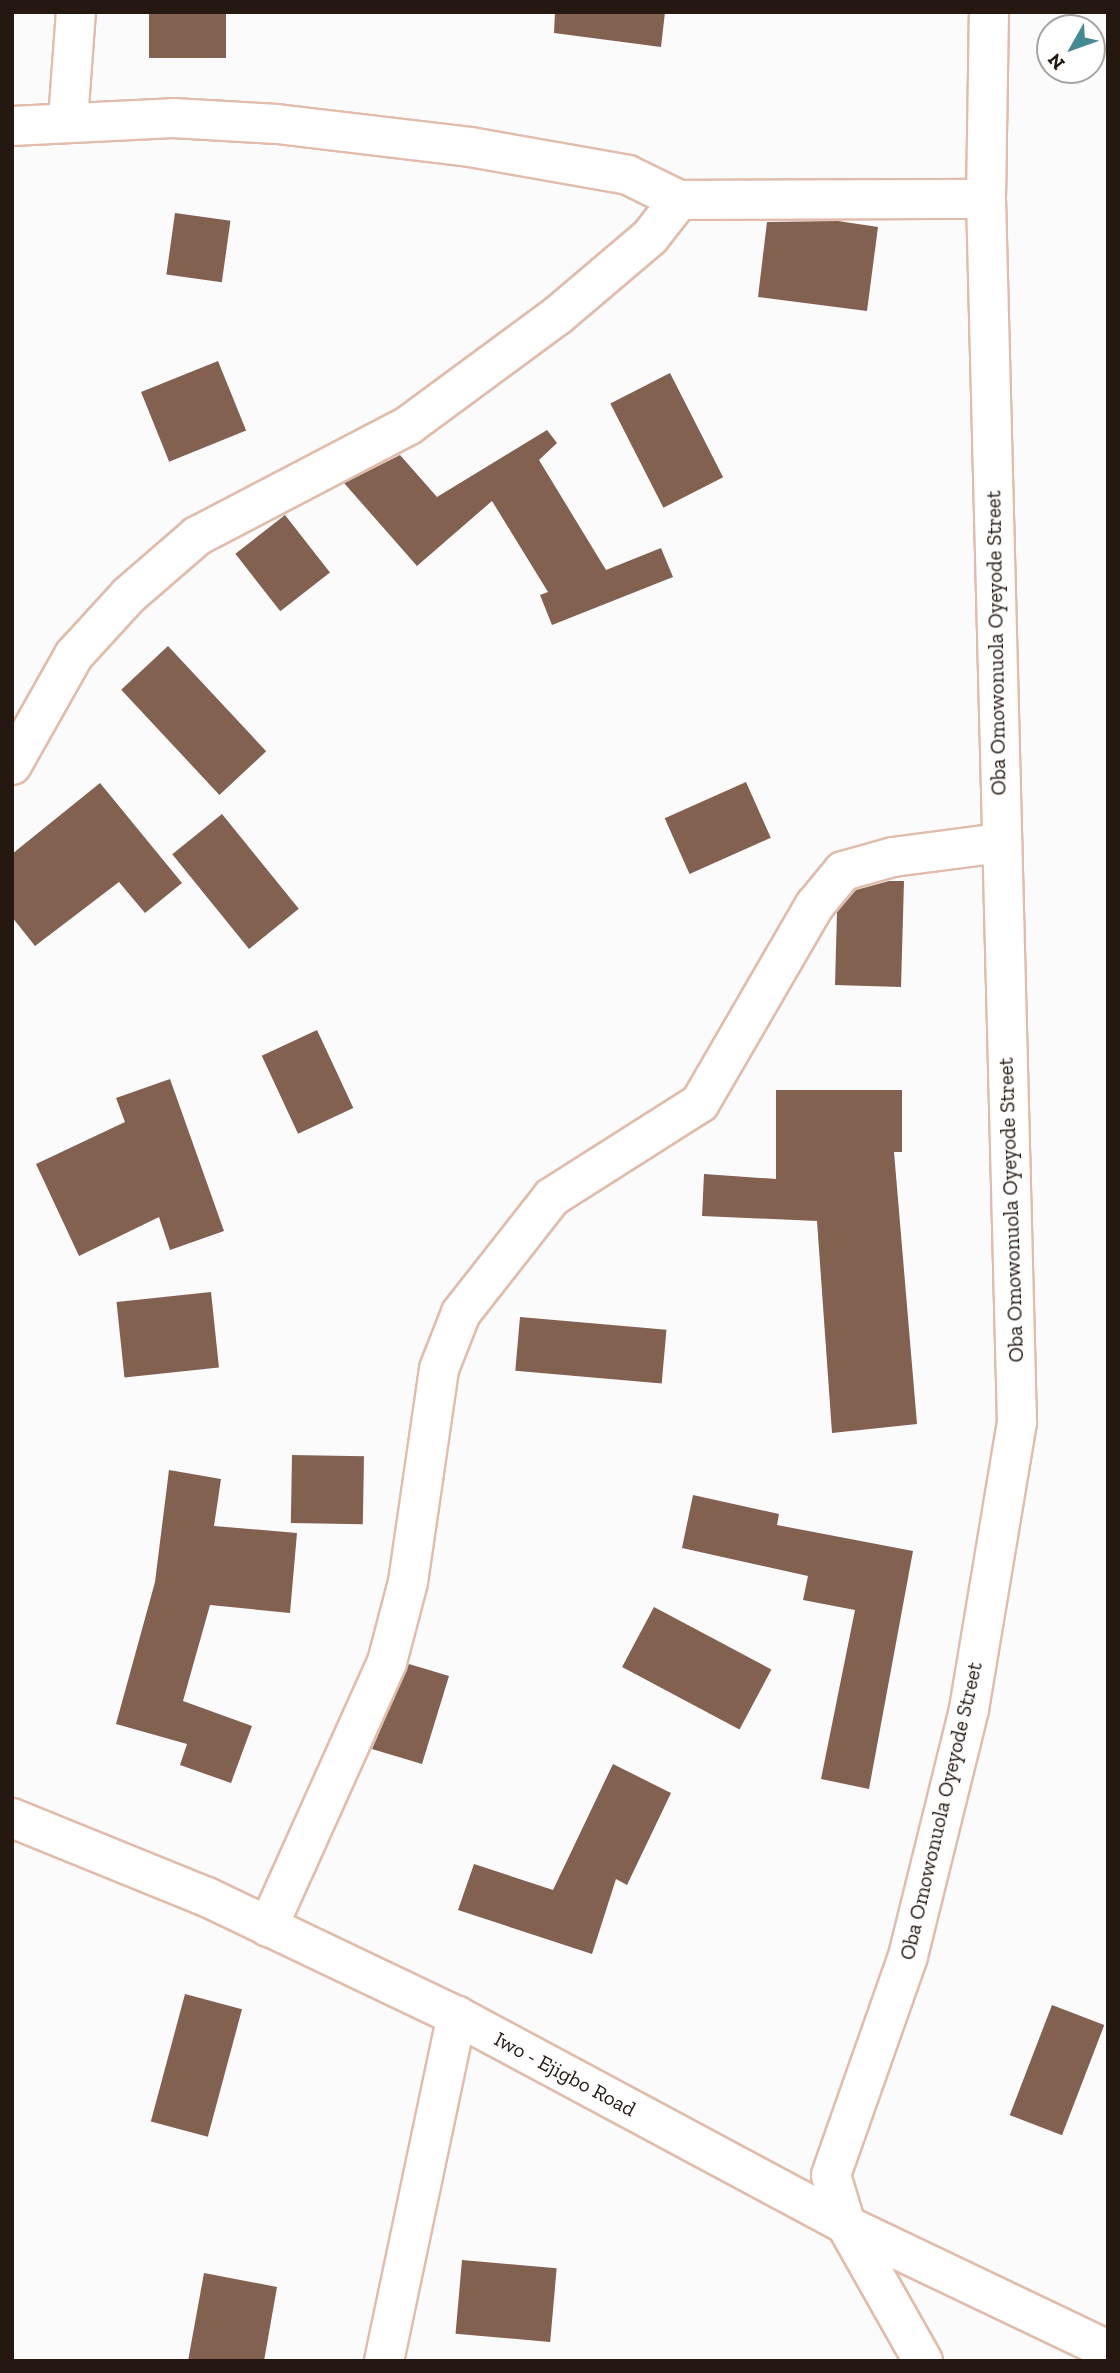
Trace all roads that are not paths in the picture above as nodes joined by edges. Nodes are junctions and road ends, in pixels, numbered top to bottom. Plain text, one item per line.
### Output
1 (76, 12) edge
2 (989, 12) edge
3 (68, 120) junction
4 (12, 126) edge
5 (986, 199) junction
6 (679, 200) junction
7 (12, 765) edge
8 (1001, 843) junction
9 (12, 1818) edge
10 (268, 1927) junction
11 (457, 2016) junction
12 (846, 2225) junction
13 (1108, 2350) edge
14 (384, 2361) edge
15 (923, 2361) edge

1 - 3 street
2 - 5 street, Oba Omowonuola Oyeyode Street
3 - 4 street
3 - 6 street
5 - 6 street
5 - 8 street, Oba Omowonuola Oyeyode Street
6 - 7 street
8 - 10 street
8 - 12 street, Oba Omowonuola Oyeyode Street
9 - 10 street, Iwo - Ejigbo Road
10 - 11 street, Iwo - Ejigbo Road
11 - 12 street, Iwo - Ejigbo Road
11 - 14 street
12 - 13 street, Iwo - Ejigbo Road
12 - 15 street, Oba Omowonuola Oyeyode Street

